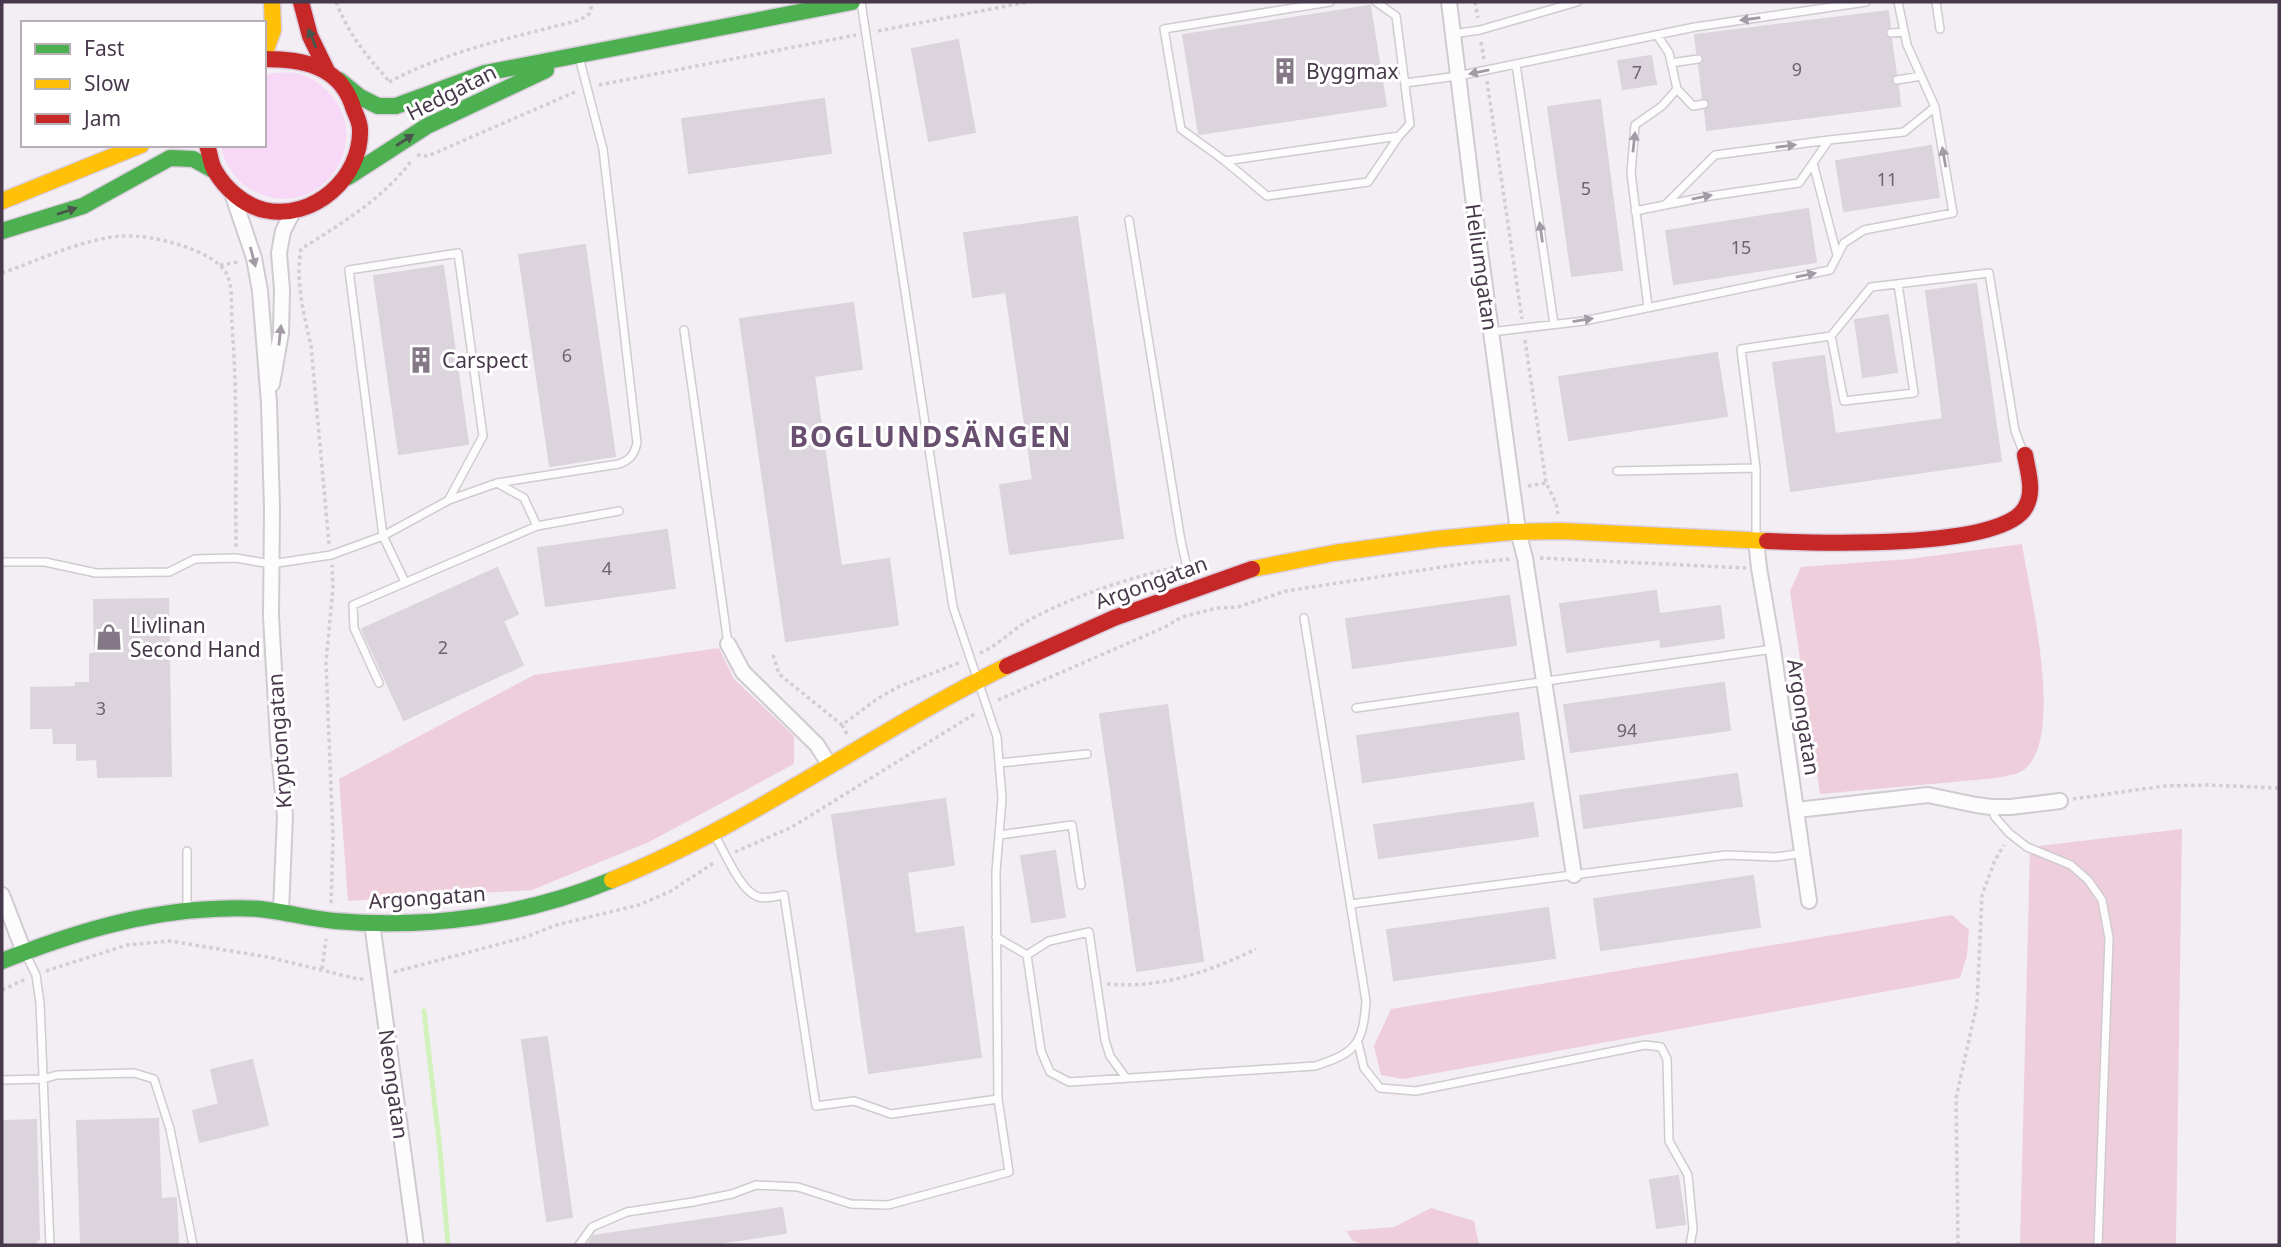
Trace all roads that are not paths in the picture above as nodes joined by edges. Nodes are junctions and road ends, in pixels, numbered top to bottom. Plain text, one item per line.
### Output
1 (272, 2) edge
2 (301, 2) edge
3 (852, 2) edge
4 (861, 2) edge
5 (1330, 2) edge
6 (1376, 2) edge
7 (1449, 2) edge
8 (1577, 2) edge
9 (1866, 2) edge
10 (1898, 2) edge
11 (1936, 2) edge
12 (1940, 29) dead end
13 (1904, 32) junction
14 (1891, 33) dead end
15 (1453, 34) junction
16 (1657, 35) junction
17 (266, 54) edge
18 (579, 55) junction
19 (266, 57) edge
20 (1698, 59) dead end
21 (1671, 63) junction
22 (1517, 64) junction
23 (334, 76) junction
24 (1458, 76) junction
25 (1921, 76) junction
26 (1897, 79) dead end
27 (1405, 83) junction
28 (1677, 89) junction
29 (1704, 104) dead end
30 (1935, 107) junction
31 (1399, 136) junction
32 (1829, 140) junction
33 (136, 147) edge
34 (208, 147) edge
35 (1225, 161) junction
36 (1813, 163) junction
37 (215, 171) junction
38 (348, 177) junction
39 (232, 192) junction
40 (2, 201) edge
41 (1666, 205) junction
42 (1635, 211) junction
43 (293, 212) junction
44 (1129, 220) dead end
45 (2, 231) edge
46 (1838, 256) junction
47 (1898, 284) junction
48 (1648, 307) junction
49 (1554, 324) junction
50 (684, 330) dead end
51 (1491, 332) junction
52 (1831, 336) junction
53 (269, 402) junction
54 (2025, 455) joint
55 (1756, 468) junction
56 (1617, 471) dead end
57 (497, 483) junction
58 (449, 500) junction
59 (619, 511) dead end
60 (537, 526) junction
61 (1518, 531) junction
62 (383, 536) junction
63 (1756, 540) junction
64 (2, 562) edge
65 (271, 564) junction
66 (405, 582) junction
67 (1192, 589) junction
68 (1304, 618) dead end
69 (729, 644) joint
70 (1773, 649) junction
71 (978, 679) junction
72 (379, 683) dead end
73 (1544, 683) junction
74 (1356, 708) dead end
75 (1087, 754) dead end
76 (1000, 763) junction
77 (830, 766) junction
78 (2060, 800) road end
79 (1991, 807) junction
80 (1797, 810) junction
81 (713, 832) junction
82 (999, 835) junction
83 (187, 851) dead end
84 (1803, 853) junction
85 (1574, 875) junction
86 (1081, 886) dead end
87 (2, 895) edge
88 (1809, 901) dead end
89 (1351, 904) junction
90 (187, 911) junction
91 (281, 911) junction
92 (372, 923) junction
93 (996, 937) junction
94 (24, 952) junction
95 (1027, 955) junction
96 (2, 961) edge
97 (1357, 1043) junction
98 (43, 1079) junction
99 (1126, 1079) junction
100 (2, 1080) edge
101 (998, 1099) junction
102 (50, 1245) edge
103 (193, 1245) edge
104 (416, 1245) edge
105 (579, 1245) edge
106 (1690, 1245) edge
107 (2098, 1245) edge

1 - 17 street
23 -> 2 street
3 - 18 street, Hedgatan
4 - 71 lane
5 - 35 lane
6 - 27 lane
7 - 15 street, Heliumgatan
8 - 15 lane
9 -> 16 lane
10 - 13 lane
11 - 12 lane
13 - 14 lane
13 - 25 lane
15 - 24 street, Heliumgatan
16 - 21 lane
16 - 22 lane
18 - 23 street, Hedgatan
38 -> 18 street, Hedgatan
18 - 57 lane
19 - 23 street, Hedgatan
20 - 21 lane
21 - 28 lane
22 -> 24 lane
49 -> 22 lane
23 - 38 street
24 - 27 lane
24 - 51 street, Heliumgatan
25 - 26 lane
25 - 30 lane
27 - 31 lane
28 - 29 lane
42 -> 28 lane
30 - 32 lane
46 -> 30 lane
31 - 35 lane
31 - 35 lane
32 - 36 lane
41 -> 32 lane
33 - 40 street
34 - 37 street
41 -> 36 lane
36 - 46 lane
37 - 39 street
45 -> 37 street
38 - 43 street, Hedgatan
39 - 43 street
39 -> 53 street, Kryptongatan
41 - 42 lane
42 - 48 lane
53 -> 43 street, Kryptongatan
44 - 67 lane
48 -> 46 lane
47 - 52 lane
47 - 52 lane
47 - 54 lane
49 -> 48 lane
49 - 51 lane
50 - 69 lane
51 - 61 street, Heliumgatan
52 - 55 lane
53 - 65 street, Kryptongatan
54 - 63 street, Argongatan
55 - 56 lane
55 - 63 lane
57 - 58 lane
57 - 60 lane
58 - 62 lane
58 - 62 lane
59 - 60 lane
60 - 66 lane
61 - 63 street, Argongatan
61 - 67 street, Argongatan
61 - 73 street
62 - 65 lane
62 - 66 lane
63 - 70 street, Argongatan
64 - 65 lane
65 - 91 street, Kryptongatan
66 - 72 lane
67 - 71 street, Argongatan
68 - 89 lane
69 - 77 street
70 - 73 lane
70 - 80 street, Argongatan
71 - 76 lane
71 - 77 street, Argongatan
73 - 74 lane
73 - 85 street
75 - 76 lane
76 - 82 lane
77 - 81 street, Argongatan
78 - 79 street
79 - 80 street
79 - 107 lane
80 - 84 street, Argongatan
81 - 92 street, Argongatan
81 - 101 lane
82 - 86 lane
82 - 93 lane
83 - 90 lane
84 - 85 lane
84 - 88 street, Argongatan
85 - 89 lane
87 - 94 street
89 - 97 lane
90 - 91 street, Argongatan
90 - 94 street, Argongatan
91 - 92 street, Argongatan
92 - 104 street, Neongatan
93 - 95 lane
93 - 101 lane
94 - 96 street, Argongatan
94 - 98 lane
95 - 99 lane
95 - 99 lane
97 - 99 lane
97 - 106 lane
98 - 100 lane
98 - 102 lane
98 - 103 lane
101 - 105 lane

